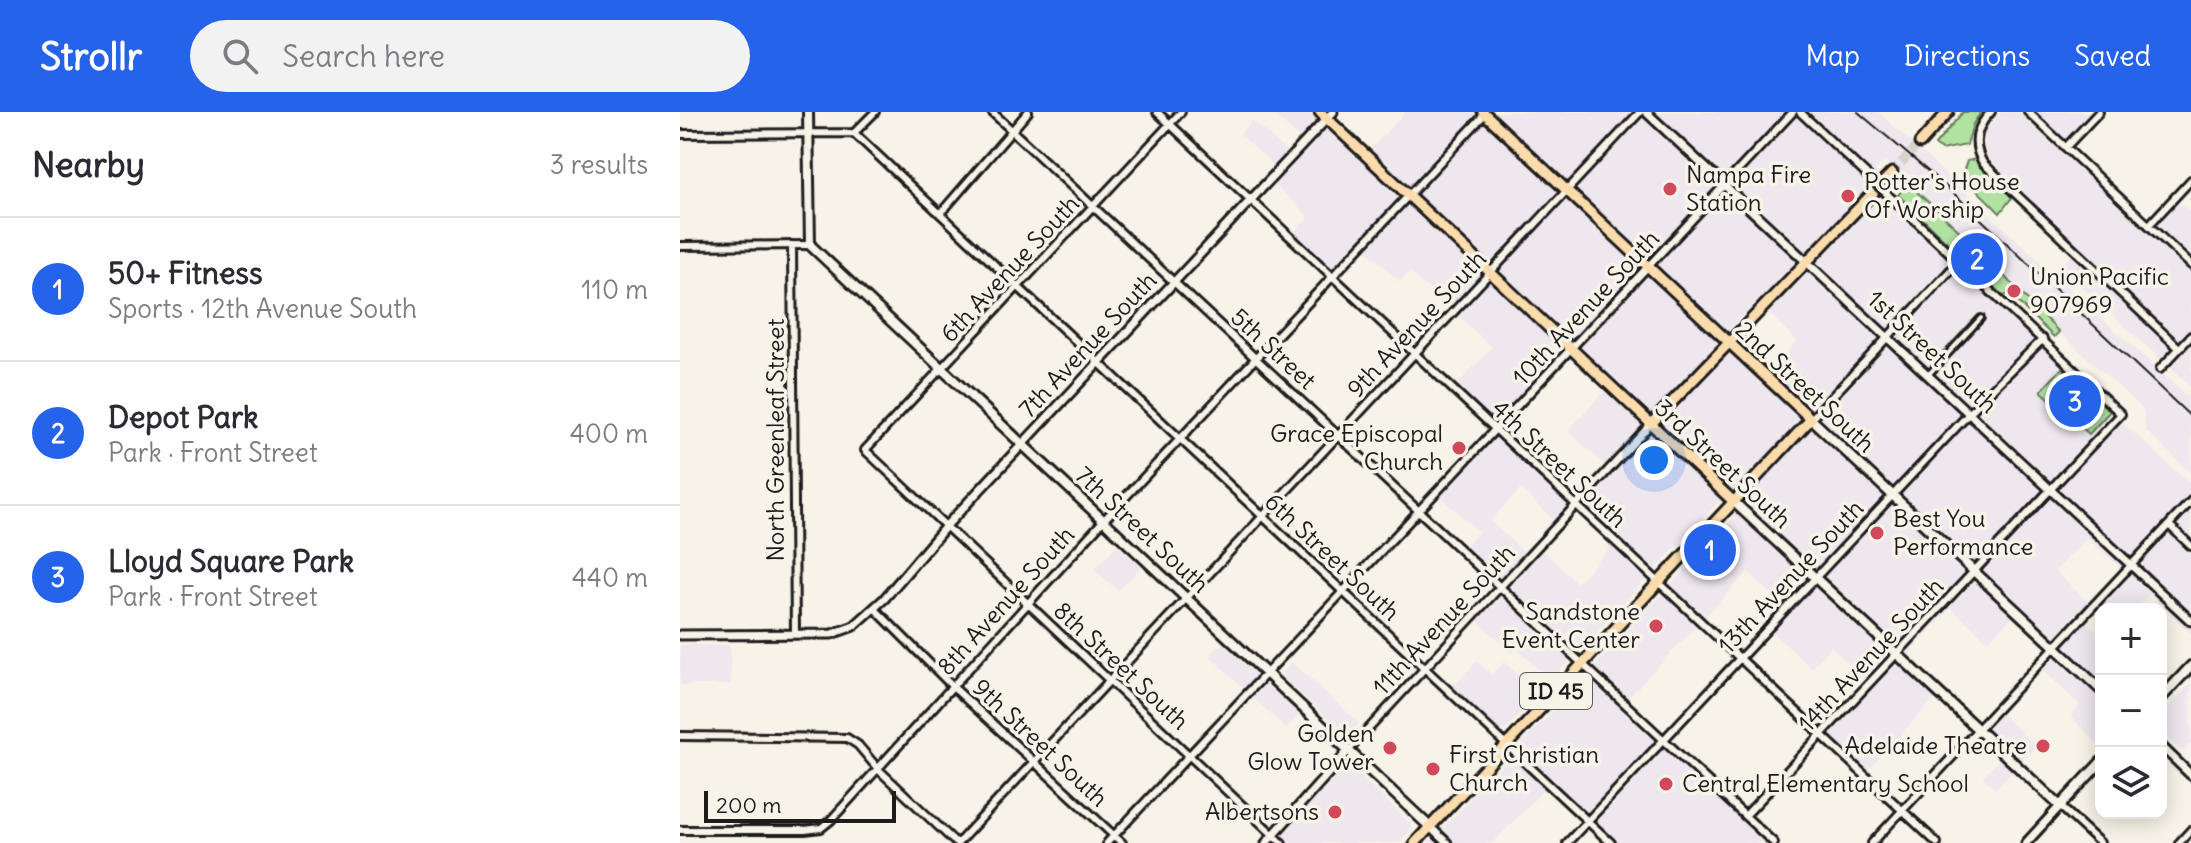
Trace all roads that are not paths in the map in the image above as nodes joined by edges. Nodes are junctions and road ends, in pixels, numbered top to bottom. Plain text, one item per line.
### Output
1 (808, 112) edge
2 (875, 112) edge
3 (992, 112) edge
4 (1028, 112) edge
5 (1157, 112) edge
6 (1181, 112) edge
7 (1643, 112) edge
8 (1793, 112) edge
9 (1800, 112) edge
10 (1948, 112) edge
11 (1991, 112) edge
12 (2028, 112) edge
13 (2099, 112) edge
14 (1485, 113) edge
15 (1327, 114) edge
16 (1170, 124) junction
17 (1012, 129) junction
18 (808, 133) junction
19 (854, 133) junction
20 (680, 134) edge
21 (1920, 143) tunnel mouth
22 (2066, 147) junction
23 (1892, 173) tunnel mouth
24 (2191, 180) edge
25 (1725, 186) junction
26 (1567, 191) junction
27 (1409, 195) junction
28 (1251, 200) junction
29 (1093, 206) junction
30 (940, 214) junction
31 (2149, 225) junction
32 (792, 245) junction
33 (810, 245) junction
34 (680, 246) edge
35 (1959, 261) junction
36 (1806, 262) junction
37 (2191, 265) edge
38 (1649, 267) junction
39 (1491, 272) junction
40 (1333, 277) junction
41 (1175, 282) junction
42 (1018, 287) junction
43 (1981, 318) dead end
44 (2191, 336) edge
45 (1888, 338) junction
46 (2043, 339) junction
47 (1729, 342) junction
48 (2179, 348) junction
49 (1572, 349) junction
50 (1414, 353) junction
51 (1256, 358) junction
52 (1099, 363) junction
53 (941, 368) junction
54 (2160, 369) dead end
55 (1928, 375) junction
56 (1969, 414) junction
57 (1811, 419) junction
58 (1651, 424) junction
59 (1496, 430) junction
60 (1338, 434) junction
61 (1180, 440) junction
62 (1022, 444) junction
63 (865, 450) joint
64 (2050, 490) junction
65 (1892, 495) junction
66 (2191, 501) edge
67 (1734, 502) junction
68 (1578, 505) junction
69 (1419, 511) junction
70 (1261, 516) junction
71 (1103, 521) junction
72 (2169, 525) junction
73 (946, 526) junction
74 (2191, 546) edge
75 (2131, 566) junction
76 (1974, 571) junction
77 (1815, 577) junction
78 (1659, 582) junction
79 (1501, 587) junction
80 (1343, 591) junction
81 (1185, 597) junction
82 (1028, 604) junction
83 (874, 608) junction
84 (2191, 621) edge
85 (795, 634) junction
86 (680, 635) edge
87 (2056, 647) junction
88 (1897, 653) junction
89 (1740, 658) junction
90 (1583, 663) junction
91 (2191, 666) edge
92 (1425, 669) junction
93 (1266, 673) junction
94 (1109, 680) junction
95 (2095, 684) edge
96 (953, 687) junction
97 (2167, 692) edge
98 (1979, 730) junction
99 (1821, 735) junction
100 (680, 736) edge
101 (1663, 740) junction
102 (1506, 745) junction
103 (2162, 747) edge
104 (1349, 750) junction
105 (1189, 755) junction
106 (1033, 761) junction
107 (2095, 768) edge
108 (879, 770) junction
109 (2191, 775) edge
110 (2060, 806) junction
111 (1902, 810) junction
112 (1745, 816) junction
113 (1587, 821) junction
114 (1430, 827) junction
115 (680, 830) edge
116 (2191, 830) edge
117 (1273, 835) junction
118 (1114, 836) junction
119 (957, 843) edge
120 (1107, 843) edge
121 (1122, 843) edge
122 (1266, 843) edge
123 (1282, 843) edge
124 (1415, 843) edge
125 (1447, 843) edge
126 (1567, 843) edge
127 (1611, 843) edge
128 (1774, 843) edge
129 (1872, 843) edge
130 (1937, 843) edge
131 (2026, 843) edge
132 (2100, 843) edge
133 (2179, 843) edge

1 - 18 main road
2 - 19 street
3 - 17 street, 5th Street
4 - 17 street
5 - 16 street, 4th Street South
6 - 16 street, 6th Avenue South
7 - 25 street, 1st Street South
7 - 26 street, 9th Avenue South
8 - 25 street, 10th Avenue South
9 - 35 street, bridge
10 - 21 main road
11 - 48 street
12 - 22 street
13 - 22 street
14 - 26 main road, 2nd Street South
14 - 27 street, 8th Avenue South
15 - 27 main road, 3rd Street South
15 - 28 street, 7th Avenue South
16 - 28 street, 4th Street South
16 - 29 street, 6th Avenue South
17 - 29 street, 5th Street
17 - 30 street
18 - 19 street
18 - 20 street
18 - 33 main road
19 - 30 street, 6th Street South
22 - 31 street
23 - 36 main road
24 - 31 street
25 - 36 street, 1st Street South
25 - 38 street, 10th Avenue South
26 - 38 main road, 2nd Street South
26 - 39 street, 9th Avenue South
27 - 39 main road, 3rd Street South
27 - 40 street, 8th Avenue South
28 - 40 street, 4th Street South
28 - 41 street, 7th Avenue South
29 - 41 street, 5th Street
29 - 42 street, 6th Avenue South
30 - 42 street, 6th Street South
31 - 37 street
32 - 33 street
32 - 34 street
32 - 85 street, North Greenleaf Street
33 - 53 main road, 7th Street South
35 - 45 street
35 - 46 street
36 - 45 street, 1st Street South
36 - 47 main road
38 - 47 main road, 2nd Street South
38 - 49 street, 10th Avenue South
39 - 49 main road, 3rd Street South
39 - 50 street, 9th Avenue South
40 - 50 street, 4th Street South
40 - 51 street, 8th Avenue South
41 - 51 street, 5th Street
41 - 52 street, 7th Avenue South
42 - 52 street, 6th Street South
42 - 53 street, 6th Avenue South
43 - 55 street
44 - 48 street
45 - 55 street, 1st Street South
45 - 57 street
46 - 56 street, 13th Avenue South
46 - 64 street, 14th Avenue South
47 - 57 main road, 2nd Street South
47 - 58 main road
48 - 54 street
49 - 58 main road, 3rd Street South
49 - 59 street, 10th Avenue South
50 - 59 street, 4th Street South
50 - 60 street, 9th Avenue South
51 - 60 street, 5th Street
51 - 61 street, 8th Avenue South
52 - 61 street, 6th Street South
52 - 62 street, 7th Avenue South
53 - 62 main road, 7th Street South
53 - 63 street, 6th Avenue South
55 - 56 street, 1st Street South
56 - 64 street, 1st Street South
56 - 65 street, 13th Avenue South
57 - 65 main road, 2nd Street South
57 - 67 main road
58 - 67 main road, 3rd Street South
58 - 68 street, 11th Avenue South
59 - 68 street, 4th Street South
59 - 69 street, 10th Avenue South
60 - 69 street, 5th Street
60 - 70 street, 9th Avenue South
61 - 70 street, 6th Street South
61 - 71 street, 8th Avenue South
62 - 71 main road, 7th Street South
62 - 73 street, 7th Avenue South
63 - 73 street, 8th Street South
64 - 75 street, 1st Street South
64 - 76 street, 14th Avenue South
65 - 76 main road, 2nd Street South
65 - 77 street, 13th Avenue South
66 - 72 street
67 - 77 main road, 3rd Street South
67 - 78 main road, ID 45
68 - 78 street, 4th Street South
68 - 79 street, 11th Avenue South
69 - 79 street, 5th Street
69 - 80 street, 10th Avenue South
70 - 80 street, 6th Street South
70 - 81 street, 9th Avenue South
71 - 81 main road, 7th Street South
71 - 82 street, 8th Avenue South
72 - 74 street
72 - 75 street
73 - 82 street, 8th Street South
73 - 83 street, 7th Avenue South
75 - 84 street, 1st Street South
75 - 87 street
76 - 87 main road, 2nd Street South
76 - 88 street, 14th Avenue South
77 - 88 main road, 3rd Street South
77 - 89 street, 13th Avenue South
78 - 89 street, 4th Street South
78 - 90 main road, ID 45
79 - 90 street, 5th Street
79 - 92 street, 11th Avenue South
80 - 92 street, 6th Street South
80 - 93 street, 10th Avenue South
81 - 93 main road, 7th Street South
81 - 94 street, 9th Avenue South
82 - 94 street, 8th Street South
82 - 96 street, 8th Avenue South
83 - 85 street, 7th Avenue South
83 - 96 street, 9th Street South
85 - 86 street
87 - 95 main road, 2nd Street South
87 - 98 street
88 - 98 main road, 3rd Street South
88 - 99 street, 14th Avenue South
89 - 99 street, 4th Street South
89 - 101 street, 13th Avenue South
90 - 101 street, 5th Street
90 - 102 main road, ID 45
91 - 97 main road
92 - 102 street, 6th Street South
92 - 104 street, 11th Avenue South
93 - 104 main road, 7th Street South
93 - 105 street, 10th Avenue South
94 - 105 street, 8th Street South
94 - 106 street, 9th Avenue South
96 - 106 street, 9th Street South
96 - 108 street, 8th Avenue South
98 - 110 main road, 3rd Street South
98 - 111 street
99 - 111 street, 4th Street South
99 - 112 street, 14th Avenue South
100 - 108 street
101 - 112 street, 5th Street
101 - 113 street, 13th Avenue South
102 - 113 street, 6th Street South
102 - 114 main road, ID 45
103 - 109 street
104 - 114 main road, 7th Street South
104 - 117 street, 11th Avenue South
105 - 117 street, 8th Street South
105 - 118 street, 10th Avenue South
106 - 118 street, 9th Street South
106 - 119 street, 9th Avenue South
107 - 110 main road
108 - 115 street, 8th Avenue South
108 - 119 street
110 - 131 street
110 - 132 street, 3rd Street South
111 - 129 street
111 - 130 street, 4th Street South
112 - 128 street, 5th Street
113 - 126 street, 13th Avenue South
113 - 127 street, 6th Street South
114 - 124 main road, ID 45
114 - 125 street, 7th Street South
116 - 133 street
117 - 122 street, 11th Avenue South
117 - 123 street, 8th Street South
118 - 120 street, 10th Avenue South
118 - 121 street, 9th Street South

